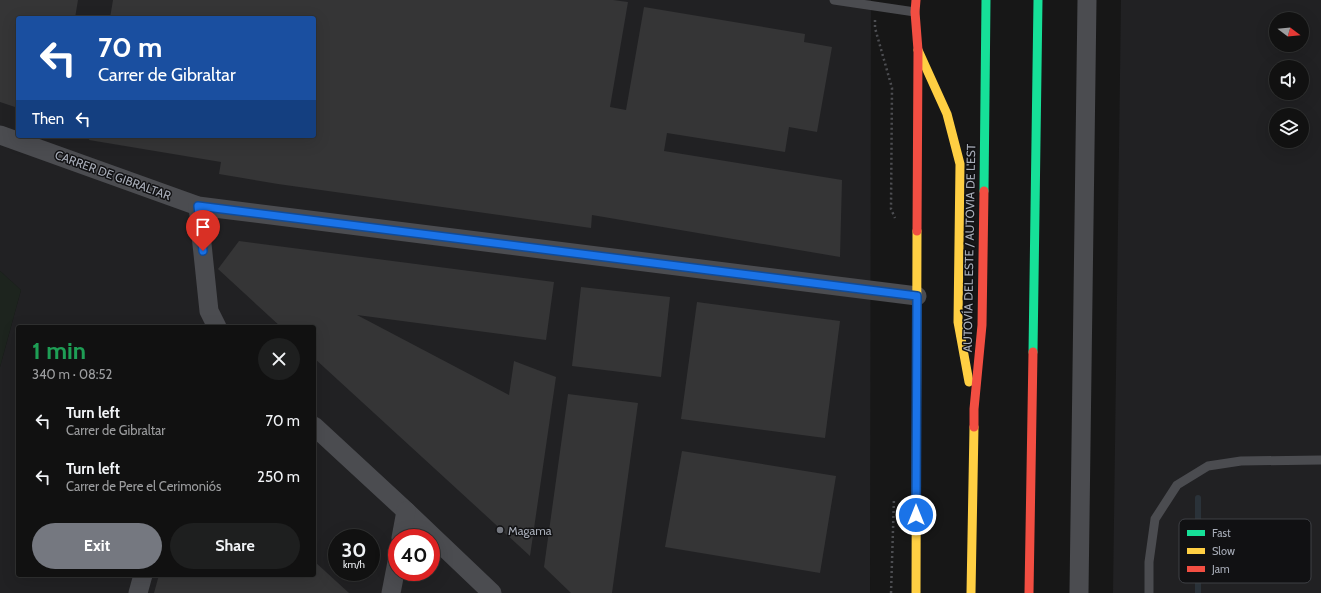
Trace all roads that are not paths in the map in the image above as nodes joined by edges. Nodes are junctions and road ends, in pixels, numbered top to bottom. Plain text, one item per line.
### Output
1 (834, 0) edge
2 (916, 0) edge
3 (986, 0) edge
4 (1038, 0) edge
5 (1087, 0) edge
6 (915, 12) junction
7 (918, 50) junction
8 (0, 135) edge
9 (198, 206) junction
10 (917, 296) junction
11 (216, 325) edge
12 (974, 409) junction
13 (316, 428) edge
14 (1321, 460) edge
15 (406, 511) junction
16 (403, 529) edge
17 (142, 577) edge
18 (393, 581) edge
19 (138, 593) edge
20 (391, 593) edge
21 (492, 593) edge
22 (916, 593) edge
23 (972, 593) edge
24 (1029, 593) edge
25 (1079, 593) edge
26 (1149, 593) edge

1 - 6 lane
2 - 6 main road
3 - 12 main road, AUTOVÍA DEL ESTE / AUTOVIA DE L'EST
4 - 24 main road
5 - 25 street
6 - 7 main road
7 - 10 main road
7 - 12 main road
8 - 9 street, CARRER DE GIBRALTAR
9 - 10 street, CARRER DE GIBRALTAR
9 - 11 street
10 - 22 main road
12 - 23 main road, AUTOVÍA DEL ESTE / AUTOVIA DE L'EST
13 - 15 street
14 - 26 lane
15 - 16 street
15 - 21 street
17 - 19 street
18 - 20 street

